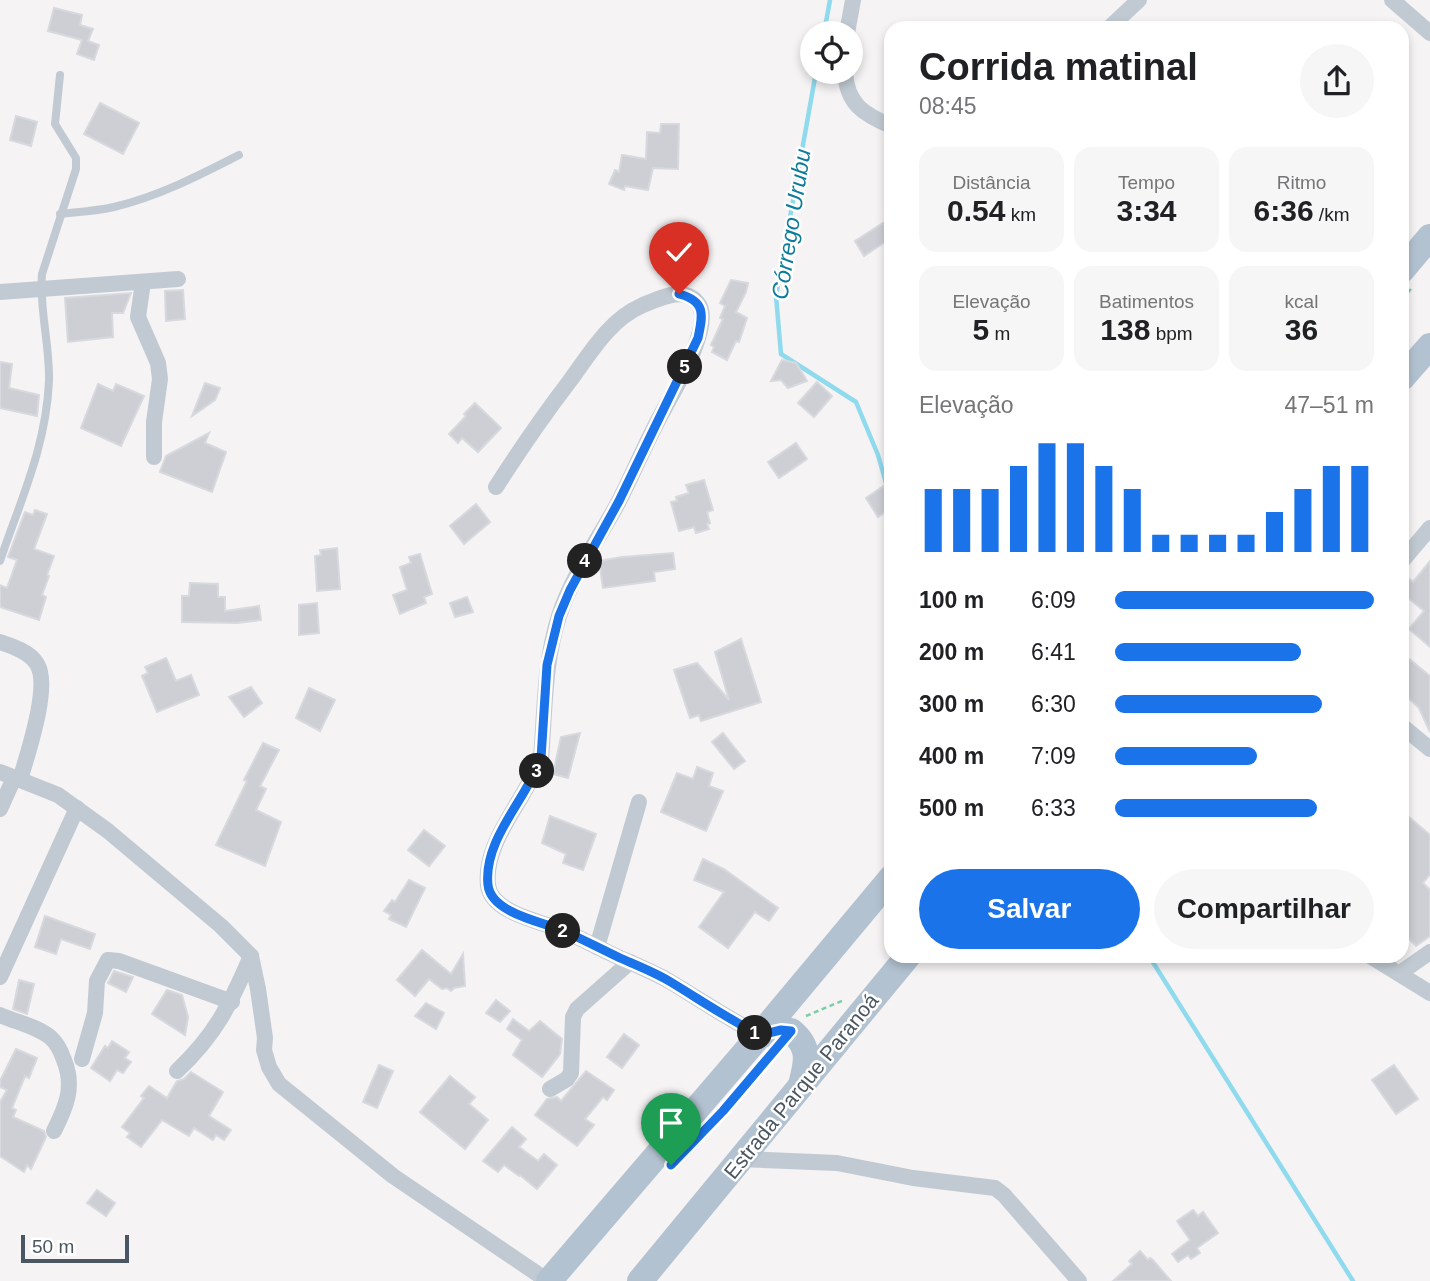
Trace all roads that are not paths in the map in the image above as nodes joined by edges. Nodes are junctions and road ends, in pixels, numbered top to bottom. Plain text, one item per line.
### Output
1 (853, 0) edge
2 (1139, 0) edge
3 (1392, 0) edge
4 (849, 21) edge
5 (1116, 21) edge
6 (1430, 33) edge
7 (60, 75) dead end
8 (848, 84) edge
9 (884, 124) edge
10 (239, 155) dead end
11 (60, 214) junction
12 (1430, 237) edge
13 (1409, 262) edge
14 (178, 279) dead end
15 (143, 282) junction
16 (41, 289) junction
17 (0, 292) edge
18 (1430, 346) edge
19 (1409, 370) edge
20 (154, 457) dead end
21 (496, 487) dead end
22 (1430, 527) edge
23 (1409, 552) edge
24 (0, 561) edge
25 (0, 642) edge
26 (1409, 732) edge
27 (1430, 749) edge
28 (11, 777) edge
29 (639, 802) dead end
30 (77, 808) junction
31 (0, 809) edge
32 (884, 886) edge
33 (597, 947) junction
34 (1430, 952) edge
35 (251, 956) junction
36 (630, 962) junction
37 (902, 963) edge
38 (1382, 963) edge
39 (1400, 973) junction
40 (0, 977) edge
41 (1430, 993) edge
42 (232, 1002) junction
43 (0, 1015) edge
44 (760, 1035) junction
45 (82, 1059) dead end
46 (177, 1071) dead end
47 (802, 1085) junction
48 (550, 1089) dead end
49 (54, 1131) dead end
50 (741, 1159) junction
51 (548, 1281) edge
52 (640, 1281) edge
53 (1079, 1281) edge

1 - 4 street
2 - 5 street
3 - 6 street
7 - 11 lane
8 - 9 street
10 - 11 lane
11 - 16 lane
12 - 13 main road
14 - 15 street
15 - 16 street
15 - 20 street
16 - 17 street
16 - 24 lane
18 - 19 main road
21 - 33 street
22 - 23 street
25 - 28 street
26 - 27 street
28 - 30 street
28 - 31 street
29 - 33 street
30 - 35 street
30 - 40 street
32 - 44 main road
33 - 36 street
34 - 39 street
35 - 42 street
35 - 51 street
36 - 44 street
36 - 48 street
37 - 47 main road, Estrada Parque Paranoá
38 - 39 street
39 - 41 street
42 - 45 street
42 - 46 street
43 - 49 street
44 - 47 main road
44 - 51 main road
47 - 50 main road, Estrada Parque Paranoá
50 - 52 main road, Estrada Parque Paranoá
50 - 53 street

